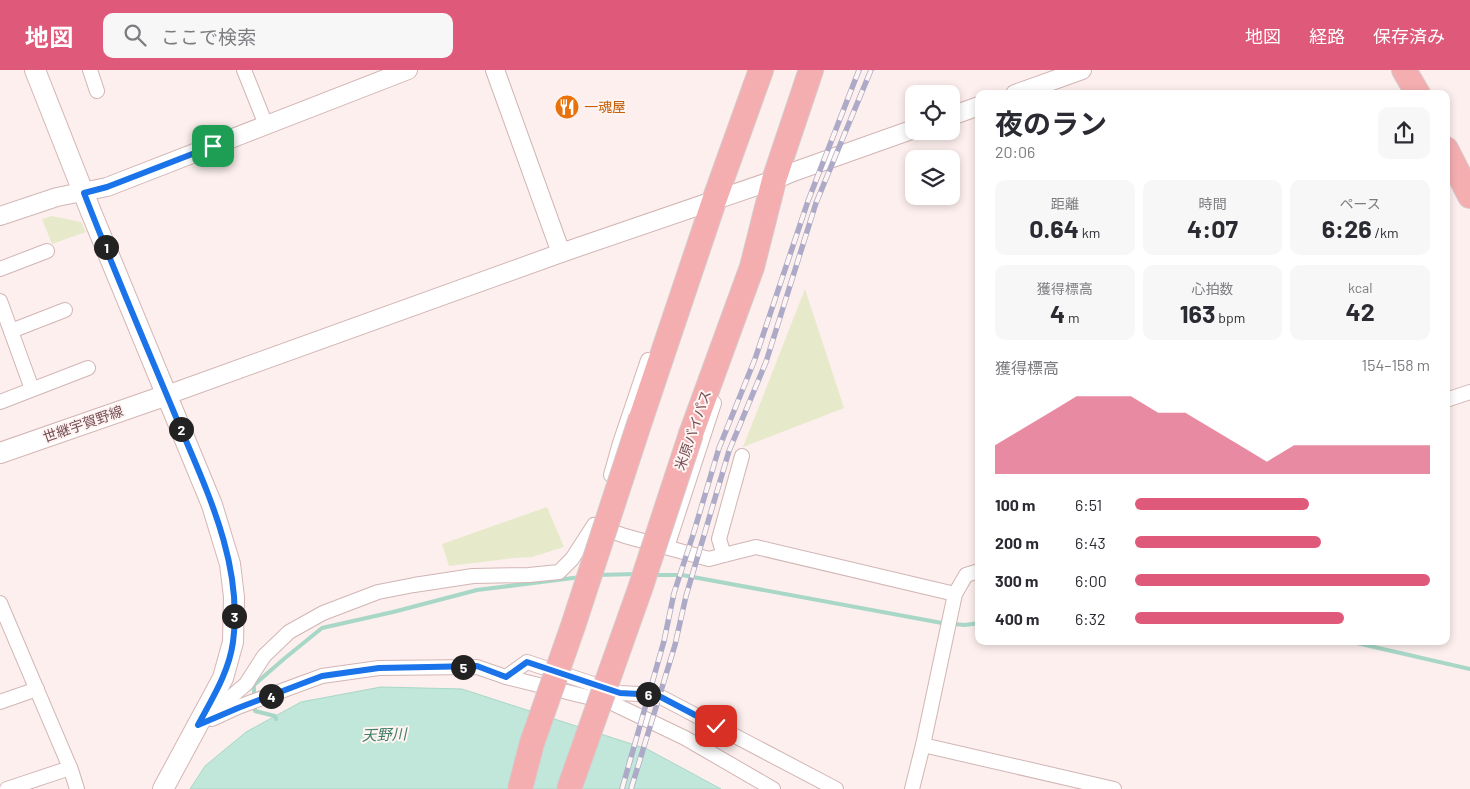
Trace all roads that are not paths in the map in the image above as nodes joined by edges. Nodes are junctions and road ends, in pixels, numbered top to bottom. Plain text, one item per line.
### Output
1 (35, 70) edge
2 (90, 70) edge
3 (244, 70) edge
4 (408, 70) edge
5 (495, 70) edge
6 (761, 70) edge
7 (811, 70) edge
8 (1082, 70) edge
9 (1404, 70) edge
10 (388, 74) edge
11 (1026, 90) edge
12 (1416, 90) edge
13 (98, 91) dead end
14 (975, 107) edge
15 (960, 113) edge
16 (266, 125) junction
17 (905, 132) edge
18 (1450, 157) edge
19 (774, 180) junction
20 (84, 193) junction
21 (1470, 196) edge
22 (714, 201) junction
23 (0, 216) edge
24 (47, 251) dead end
25 (561, 253) junction
26 (752, 267) junction
27 (692, 268) junction
28 (0, 269) edge
29 (0, 301) edge
30 (65, 310) dead end
31 (11, 331) junction
32 (88, 368) dead end
33 (32, 389) junction
34 (1470, 392) edge
35 (167, 395) junction
36 (1450, 399) edge
37 (0, 402) edge
38 (0, 453) edge
39 (742, 456) dead end
40 (594, 525) junction
41 (667, 547) junction
42 (724, 554) junction
43 (975, 573) edge
44 (954, 594) junction
45 (0, 603) edge
46 (506, 677) junction
47 (37, 689) junction
48 (0, 702) edge
49 (198, 725) junction
50 (923, 745) junction
51 (70, 768) junction
52 (7, 789) edge
53 (77, 789) edge
54 (163, 789) edge
55 (520, 789) edge
56 (569, 789) edge
57 (773, 789) edge
58 (836, 789) edge
59 (912, 789) edge
60 (1114, 789) edge

1 - 20 main road
2 - 13 street
3 - 16 street
4 - 10 street
5 - 25 street
6 - 22 highway
7 - 19 highway, 米原バイパス
8 - 11 street
9 - 12 highway
10 - 16 street
14 - 15 street
16 - 20 street
17 - 19 street
18 - 21 highway
19 - 22 street
19 - 26 highway, 米原バイパス
20 - 23 street
20 - 35 main road
22 - 25 street
22 - 27 highway
24 - 28 street
25 - 35 street
26 - 41 street
26 - 56 highway, 米原バイパス, bridge
27 - 40 street
27 - 55 highway, bridge
29 - 31 street
30 - 31 street
31 - 33 street
32 - 33 street
33 - 37 street
34 - 36 street
35 - 38 main road, 世継宇賀野線
35 - 49 main road
39 - 42 street
40 - 41 street
40 - 49 street
41 - 42 street
42 - 44 street
43 - 44 street
44 - 50 street
45 - 47 street
46 - 49 street
46 - 57 street
46 - 58 street
47 - 48 street
47 - 51 street
49 - 54 main road
50 - 59 street
50 - 60 street
51 - 52 street
51 - 53 street

